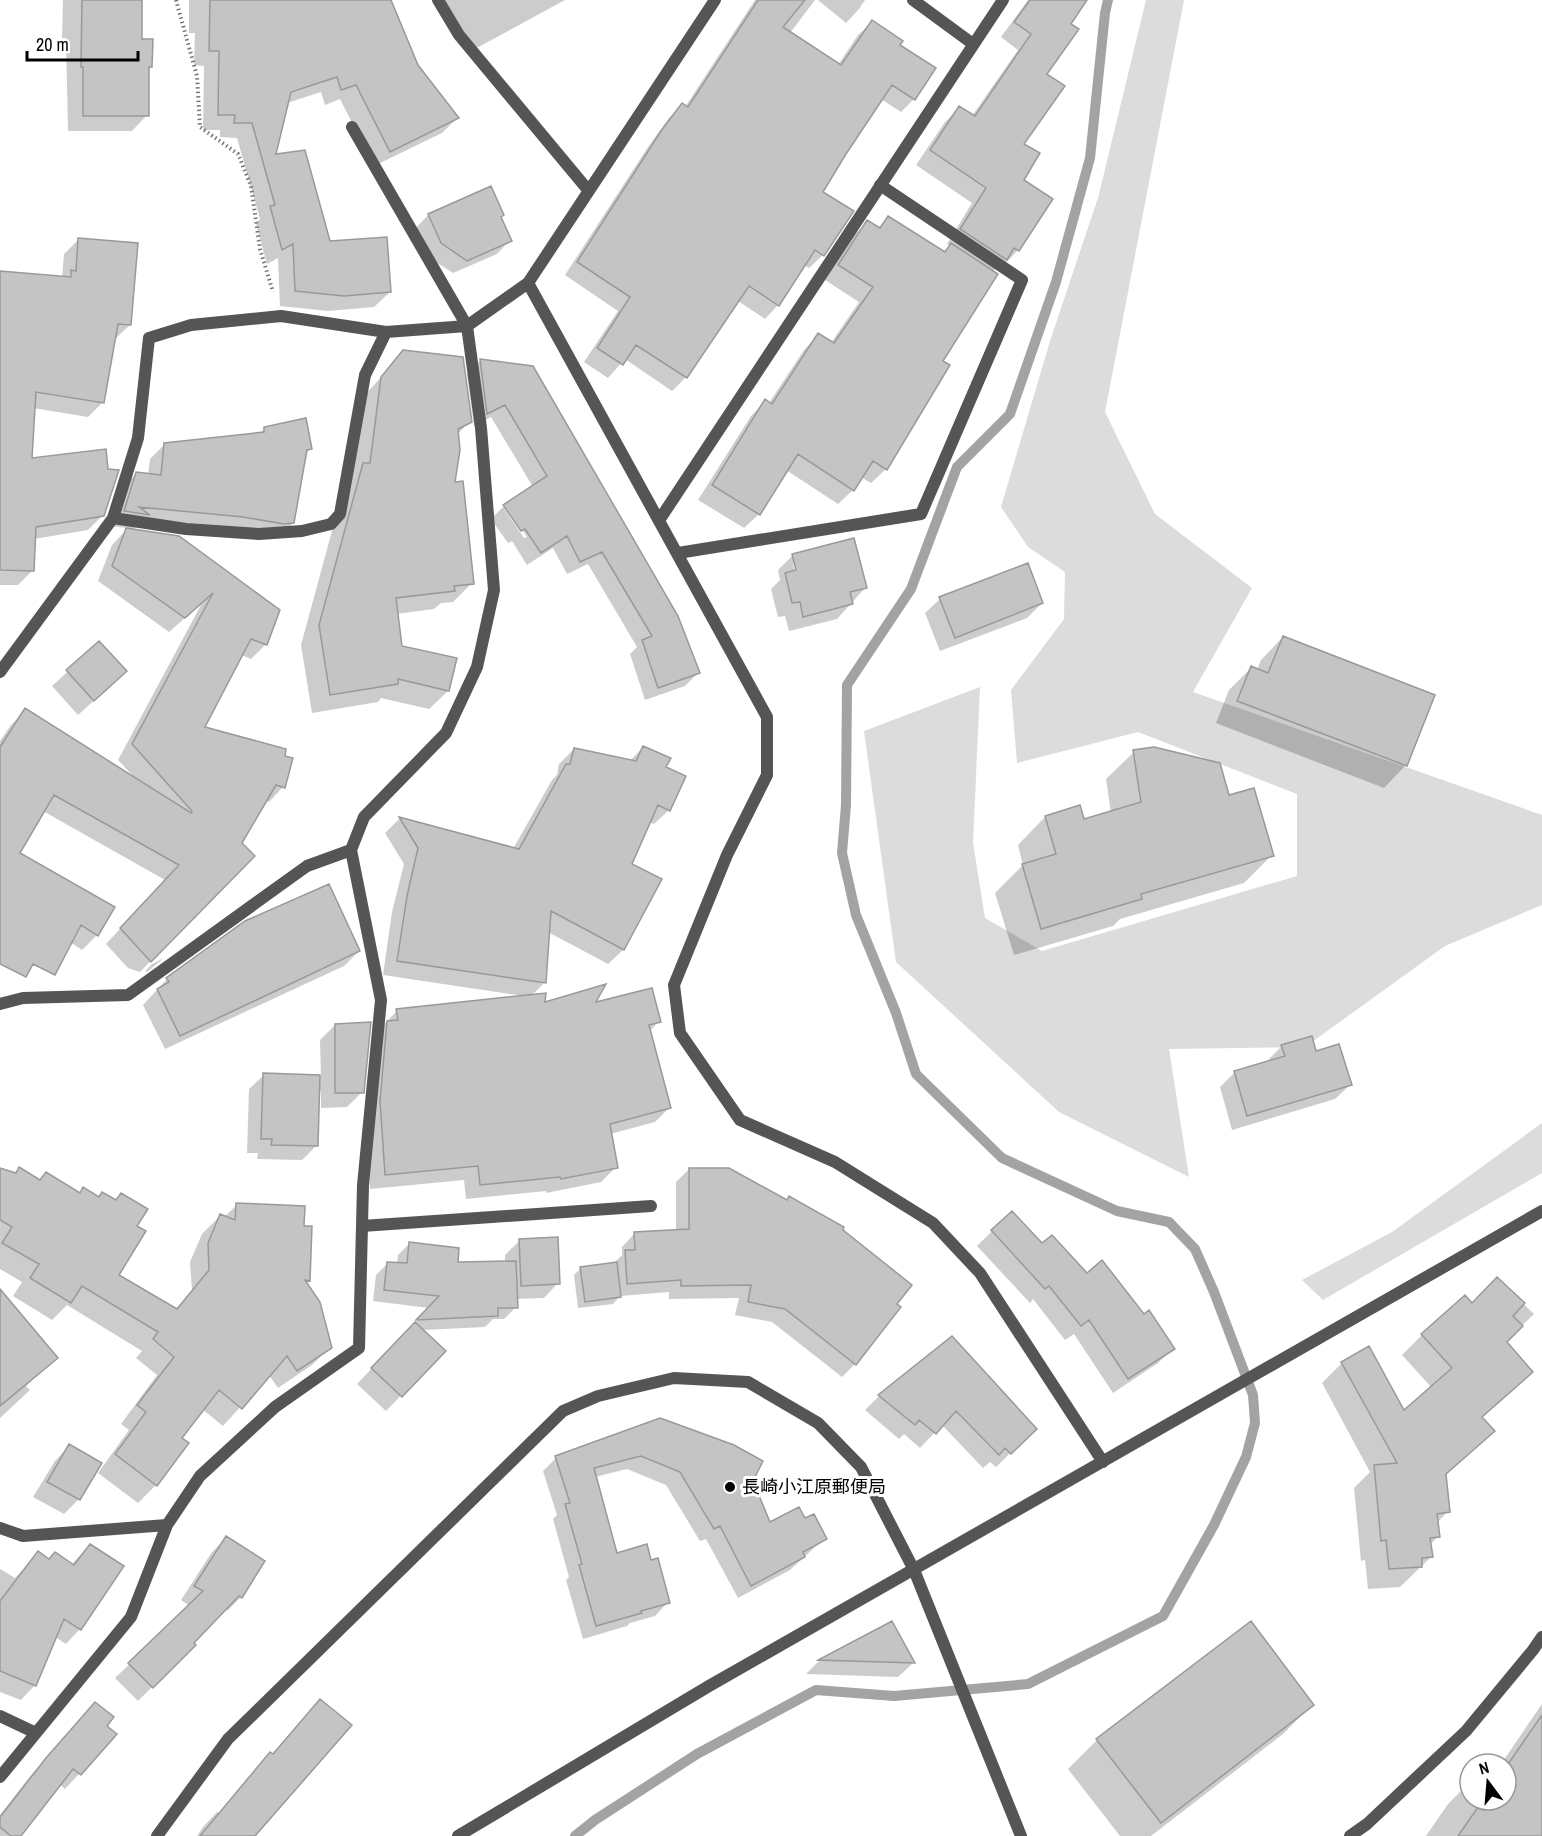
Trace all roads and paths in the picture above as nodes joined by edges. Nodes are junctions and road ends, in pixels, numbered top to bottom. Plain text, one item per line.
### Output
1 (176, 0) edge
2 (438, 0) edge
3 (714, 0) edge
4 (913, 0) edge
5 (1003, 0) edge
6 (973, 44) junction
7 (352, 127) dead end
8 (880, 185) junction
9 (588, 190) junction
10 (528, 282) junction
11 (281, 316) junction
12 (467, 326) junction
13 (386, 332) junction
14 (113, 519) junction
15 (660, 519) junction
16 (678, 553) junction
17 (0, 672) edge
18 (351, 850) junction
19 (0, 1004) edge
20 (651, 1206) dead end
21 (1542, 1211) edge
22 (362, 1226) junction
23 (1103, 1462) junction
24 (167, 1525) junction
25 (0, 1528) edge
26 (914, 1570) junction
27 (1542, 1637) edge
28 (0, 1716) edge
29 (36, 1733) junction
30 (0, 1777) edge
31 (157, 1836) edge
32 (458, 1836) edge
33 (1021, 1836) edge
34 (1350, 1836) edge

1 - 11 path
2 - 9 street
3 - 9 street
4 - 6 street
5 - 6 street
6 - 8 street
7 - 12 street
8 - 15 street
8 - 16 street
9 - 10 street
10 - 12 street
10 - 15 street
11 - 13 street
11 - 14 street
12 - 13 street
12 - 18 street
13 - 14 street
14 - 17 street
15 - 16 street
16 - 23 street
18 - 19 street
18 - 22 street
20 - 22 street
21 - 23 street
22 - 24 street
23 - 26 street
24 - 25 street
24 - 29 street
26 - 31 street
26 - 32 street
26 - 33 street
27 - 34 street
28 - 29 street
29 - 30 street

